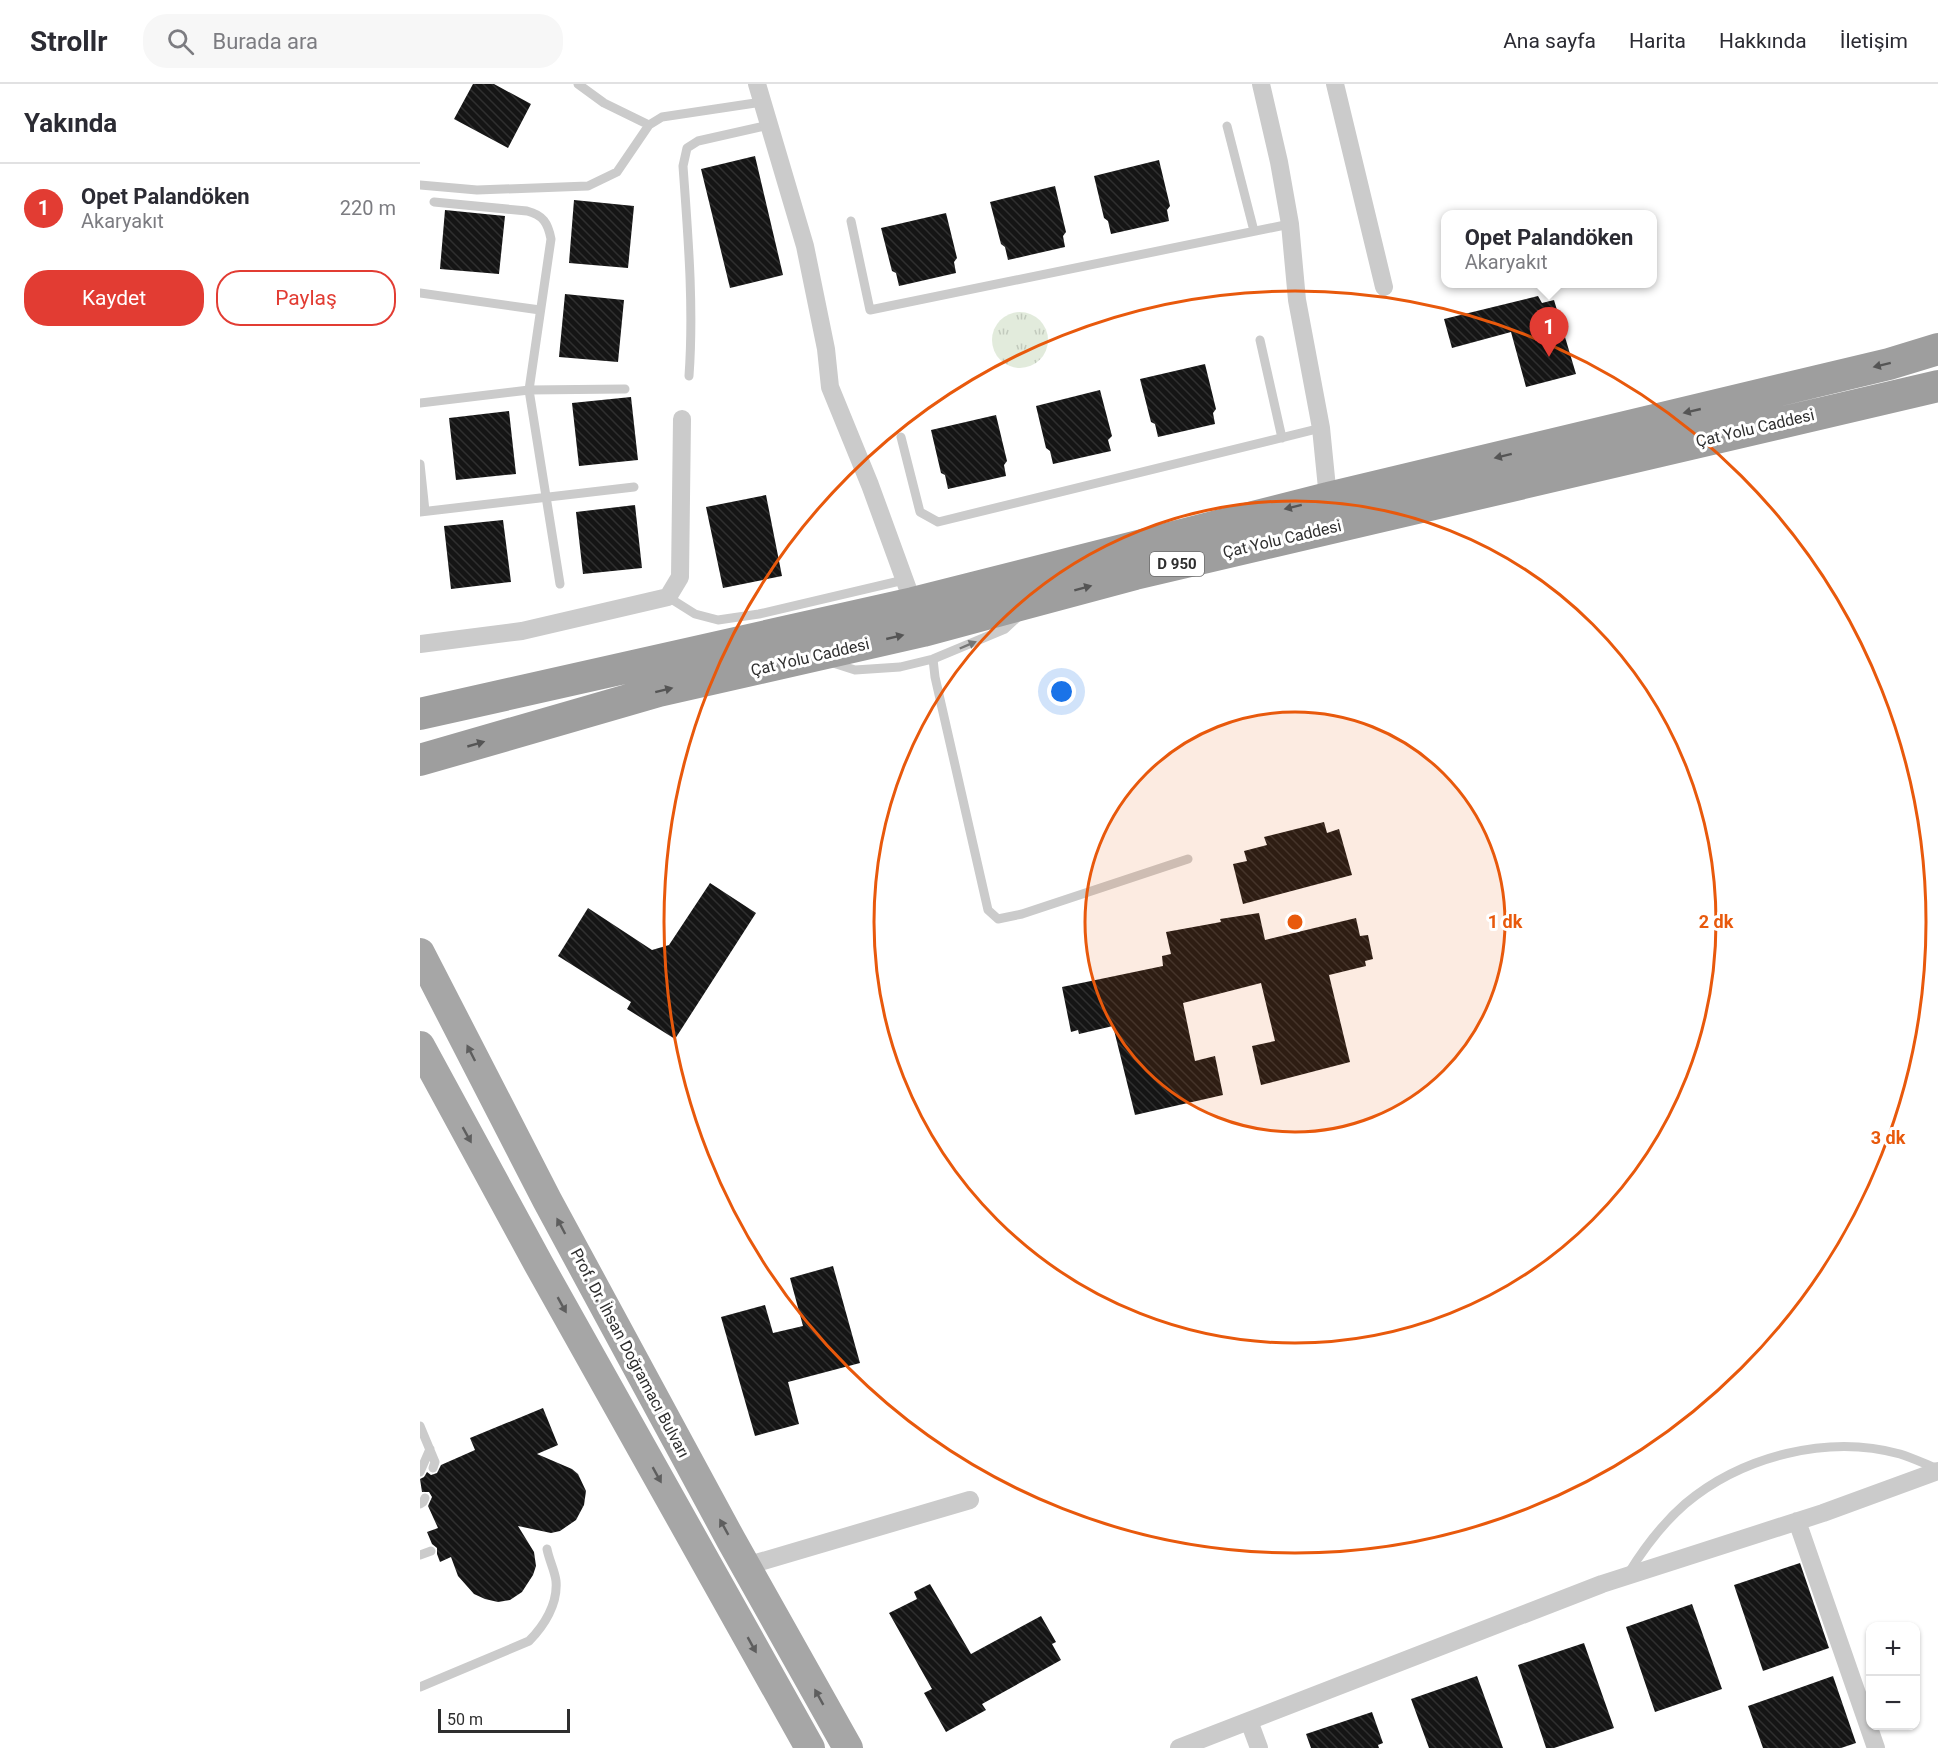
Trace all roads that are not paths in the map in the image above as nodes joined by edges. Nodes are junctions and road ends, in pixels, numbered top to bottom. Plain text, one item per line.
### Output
1 (578, 84) edge
2 (757, 84) edge
3 (1261, 84) edge
4 (1335, 84) edge
5 (762, 102) junction
6 (649, 125) junction
7 (769, 125) junction
8 (1227, 126) dead end
9 (420, 185) edge
10 (434, 202) dead end
11 (852, 221) dead end
12 (1290, 224) junction
13 (1254, 231) junction
14 (1384, 287) dead end
15 (420, 293) edge
16 (540, 310) junction
17 (1260, 339) dead end
18 (1938, 349) edge
19 (689, 376) dead end
20 (625, 389) dead end
21 (529, 390) junction
22 (1934, 394) edge
23 (420, 403) edge
24 (682, 419) dead end
25 (1321, 428) junction
26 (901, 437) dead end
27 (1282, 438) junction
28 (420, 464) edge
29 (634, 487) dead end
30 (546, 497) junction
31 (1328, 498) junction
32 (422, 511) edge
33 (560, 584) dead end
34 (908, 592) junction
35 (668, 597) junction
36 (1033, 601) junction
37 (420, 644) edge
38 (810, 657) junction
39 (933, 659) junction
40 (420, 714) edge
41 (420, 760) edge
42 (1188, 858) dead end
43 (420, 953) edge
44 (420, 1046) edge
45 (420, 1426) edge
46 (430, 1449) junction
47 (433, 1468) dead end
48 (1938, 1470) edge
49 (420, 1472) edge
50 (970, 1500) dead end
51 (1797, 1521) junction
52 (547, 1549) dead end
53 (431, 1551) dead end
54 (420, 1555) edge
55 (746, 1566) junction
56 (1626, 1576) junction
57 (420, 1687) edge
58 (1249, 1721) junction
59 (810, 1748) edge
60 (848, 1748) edge
61 (1179, 1748) edge
62 (1259, 1748) edge
63 (1876, 1748) edge

1 - 6 lane
2 - 5 street
3 - 12 street
4 - 14 street
5 - 6 lane
5 - 7 street
6 - 9 lane
7 - 19 lane
7 - 34 street
8 - 13 lane
10 - 16 lane
11 - 13 lane
12 - 13 lane
12 - 25 street
15 - 16 lane
16 - 21 lane
17 - 27 lane
18 -> 31 highway, Çat Yolu Caddesi / D 950
20 - 21 lane
21 - 23 lane
21 - 30 lane
36 -> 22 highway, Çat Yolu Caddesi / D 950
24 - 35 street
25 - 27 lane
25 - 31 street
26 - 27 lane
28 - 32 lane
29 - 30 lane
30 - 32 lane
30 - 33 lane
31 -> 34 highway, Çat Yolu Caddesi / D 950
34 - 35 lane
34 - 40 highway, Çat Yolu Caddesi / D 950
35 - 37 street
38 -> 36 highway, Çat Yolu Caddesi / D 950
39 -> 36 lane
38 - 39 lane
41 -> 38 highway, Çat Yolu Caddesi / D 950
39 - 42 lane
55 -> 43 main road, Prof. Dr. İhsan Doğramacı Bulvarı
44 -> 59 main road, Prof. Dr. İhsan Doğramacı Bulvarı
45 - 46 lane
46 - 47 lane
46 - 49 lane
48 - 51 street
48 - 56 lane
50 - 55 street
51 - 56 street
51 - 63 street
52 - 57 lane
53 - 54 lane
60 -> 55 main road, Prof. Dr. İhsan Doğramacı Bulvarı
56 - 58 street
58 - 61 street
58 - 62 street

